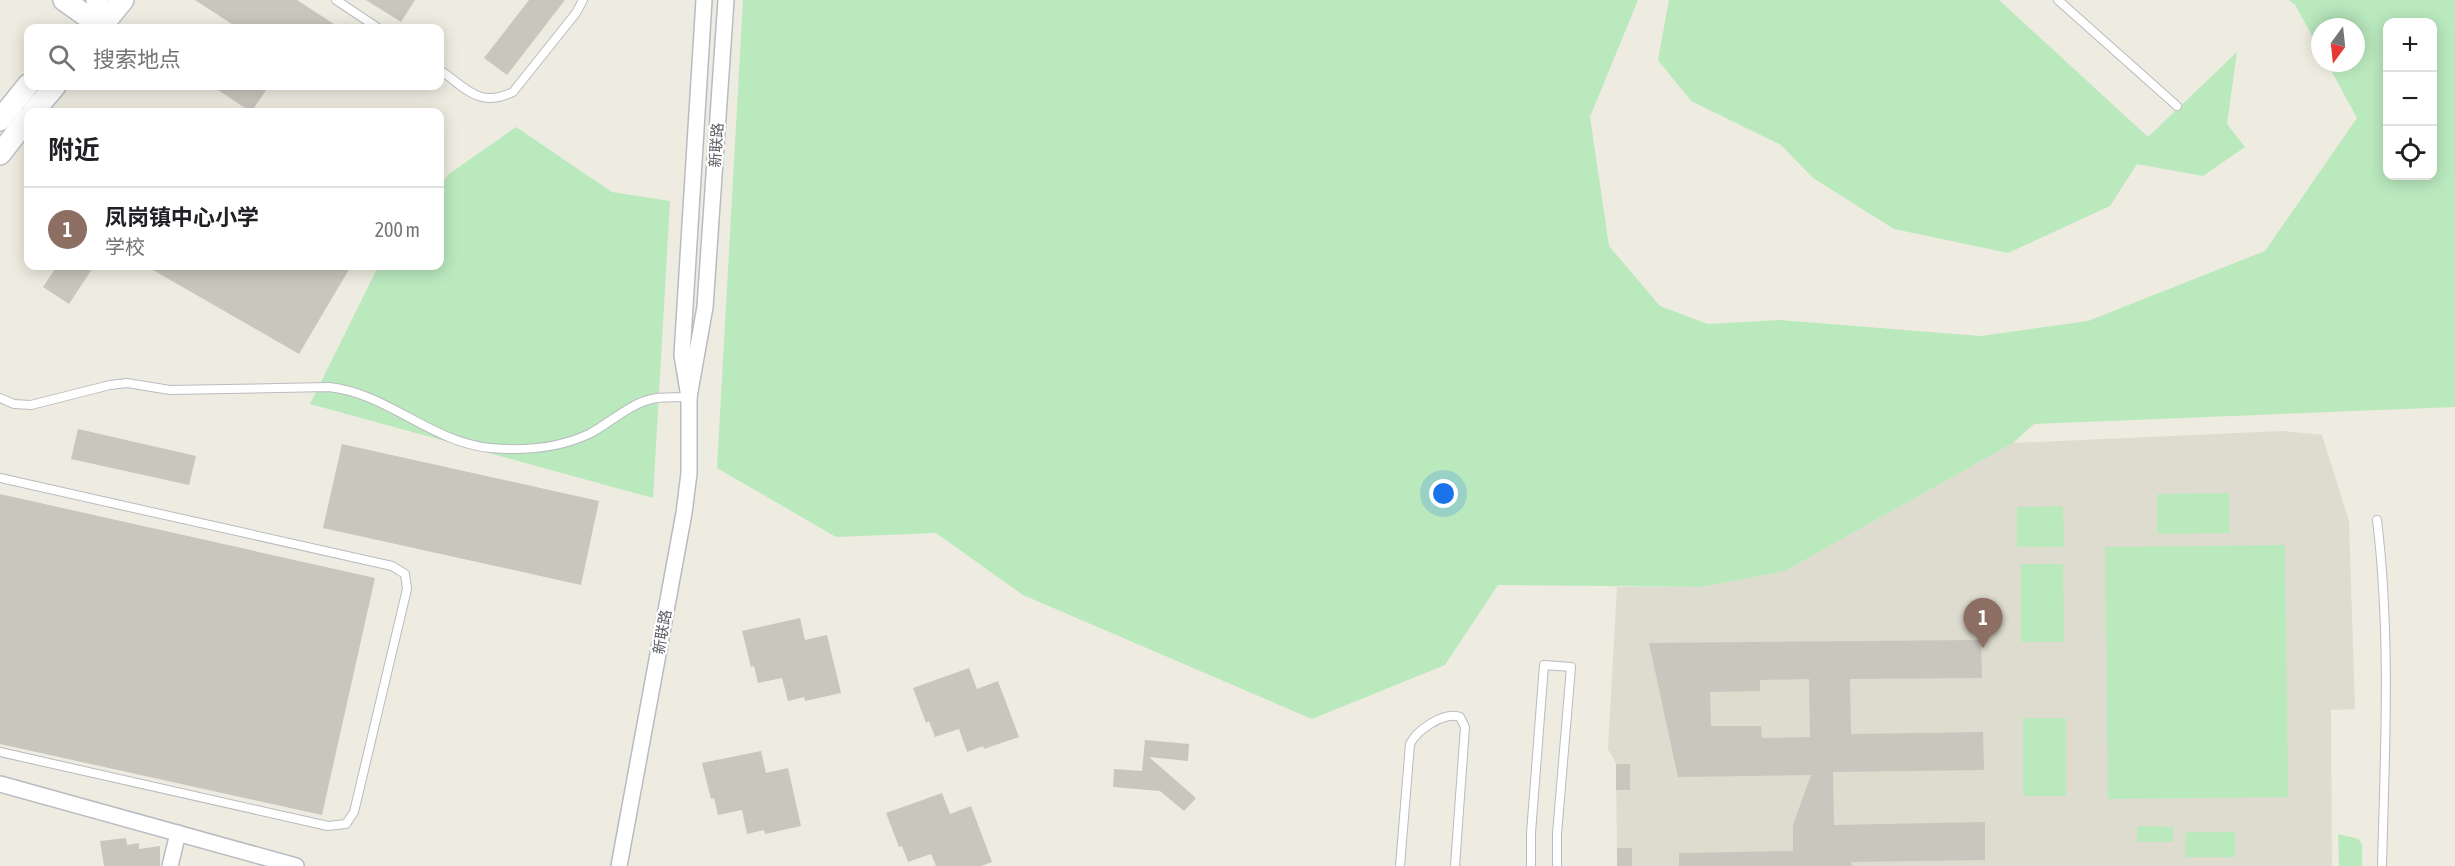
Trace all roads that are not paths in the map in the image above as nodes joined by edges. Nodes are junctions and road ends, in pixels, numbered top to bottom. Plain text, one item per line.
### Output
1 (64, 0) edge
2 (123, 0) edge
3 (336, 0) edge
4 (583, 0) edge
5 (704, 0) edge
6 (726, 0) edge
7 (2058, 0) edge
8 (93, 15) edge
9 (372, 24) edge
10 (444, 73) edge
11 (24, 90) edge
12 (52, 90) edge
13 (2176, 106) dead end
14 (36, 108) edge
15 (0, 120) edge
16 (24, 123) edge
17 (0, 154) edge
18 (689, 397) junction
19 (0, 398) edge
20 (0, 478) edge
21 (2377, 520) dead end
22 (0, 752) edge
23 (0, 784) edge
24 (178, 833) junction
25 (170, 866) edge
26 (296, 866) edge
27 (620, 866) edge
28 (1400, 866) edge
29 (1455, 866) edge
30 (1531, 866) edge
31 (1557, 866) edge
32 (2382, 866) edge

1 - 8 street
2 - 8 street
3 - 9 lane
4 - 10 lane
5 - 18 street, 新联路
6 - 18 street, 新联路
7 - 13 lane
11 - 15 street
12 - 14 street
16 - 17 street
18 - 19 lane
18 - 27 street, 新联路
20 - 22 lane
21 - 32 lane
23 - 24 street
24 - 25 street
24 - 26 street
28 - 29 lane
30 - 31 lane

